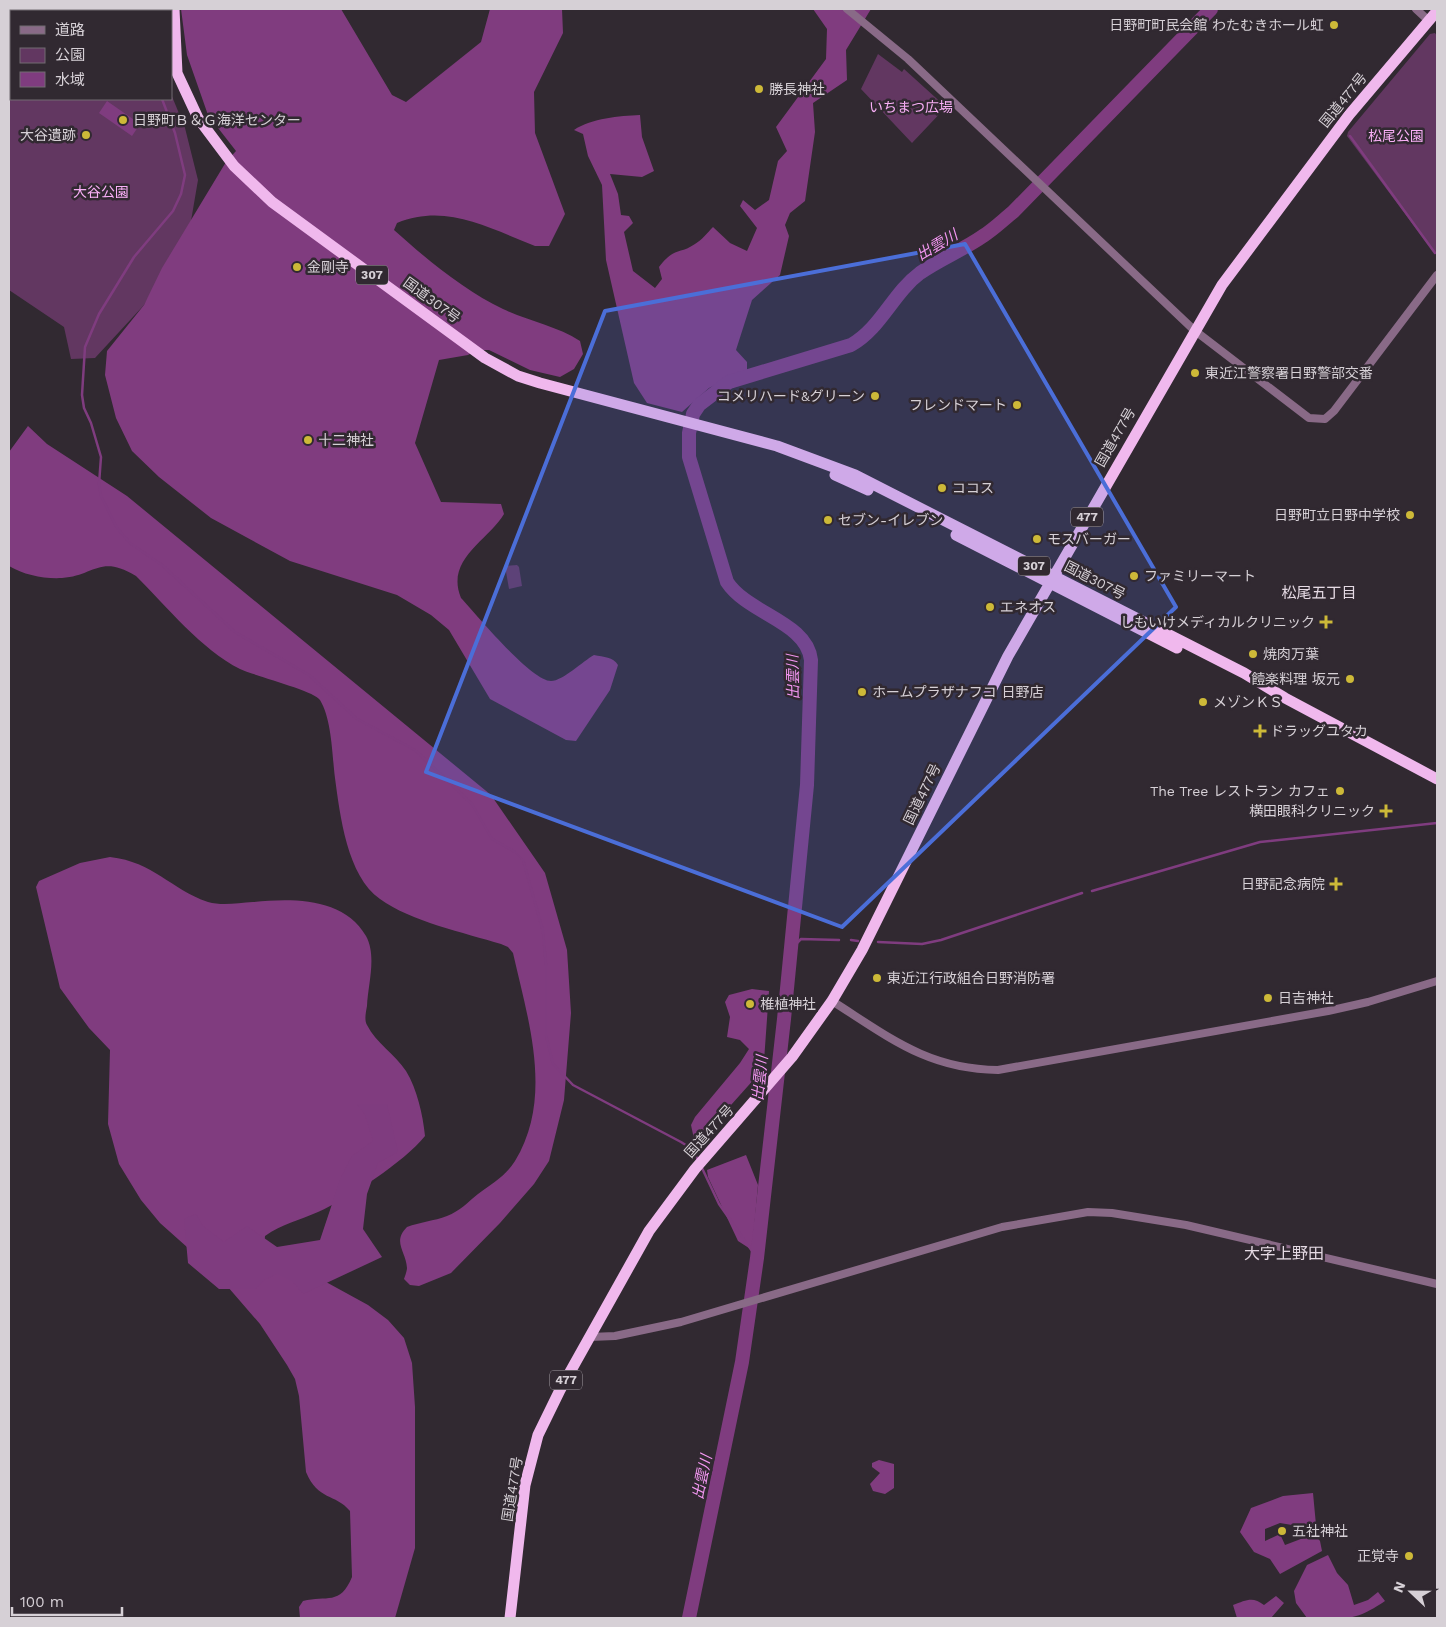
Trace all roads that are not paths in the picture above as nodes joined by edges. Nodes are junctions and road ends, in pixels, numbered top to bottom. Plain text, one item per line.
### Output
1 (847, 9) edge
2 (1416, 9) edge
3 (173, 16) edge
4 (1433, 16) edge
5 (174, 70) edge
6 (1437, 275) edge
7 (1194, 330) junction
8 (1051, 579) junction
9 (1437, 779) edge
10 (1437, 981) edge
11 (832, 1001) junction
12 (1437, 1284) edge
13 (590, 1337) junction
14 (510, 1618) edge

1 - 7 street
2 - 4 street
3 - 5 highway, 国道307号 / 307
4 - 7 highway, 国道477号 / 477
5 - 8 highway, 国道307号 / 307
6 - 7 street
7 - 8 highway, 国道477号 / 477
8 - 9 highway, 国道307号 / 307
8 - 11 highway, 国道477号 / 477
10 - 11 street
11 - 13 highway, 国道477号 / 477
12 - 13 street
13 - 14 highway, 国道477号 / 477

